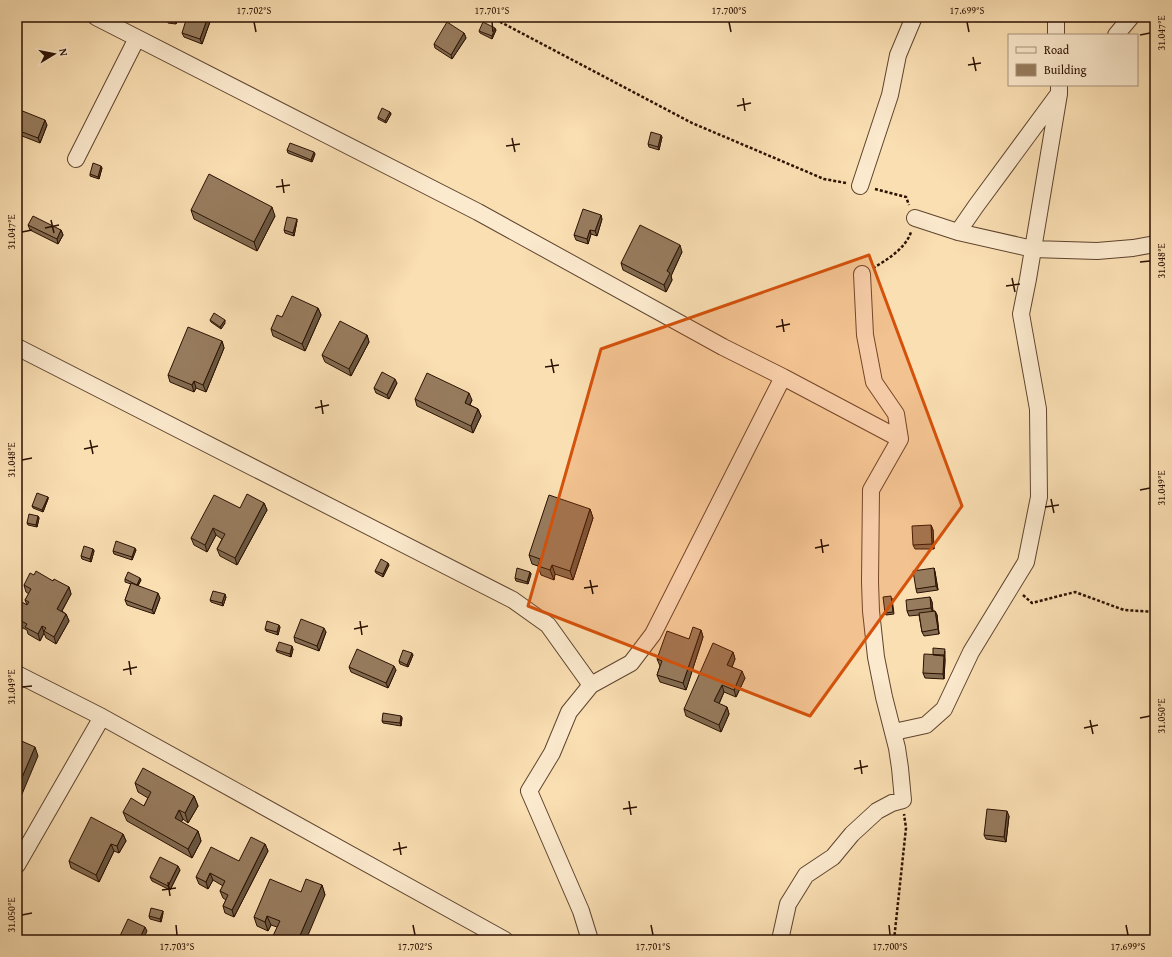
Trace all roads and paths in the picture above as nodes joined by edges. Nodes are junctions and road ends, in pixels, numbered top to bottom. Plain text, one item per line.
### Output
1 (96, 17) edge
2 (491, 17) edge
3 (914, 17) edge
4 (1056, 17) edge
5 (1132, 17) edge
6 (1056, 34) edge
7 (1117, 34) edge
8 (137, 38) junction
9 (1062, 88) edge
10 (76, 159) dead end
11 (860, 186) junction
12 (915, 218) junction
13 (958, 232) junction
14 (1155, 244) edge
15 (1033, 249) junction
16 (862, 274) joint
17 (17, 347) edge
18 (783, 377) junction
19 (900, 439) junction
20 (1012, 586) junction
21 (1155, 612) edge
22 (17, 674) edge
23 (591, 685) junction
24 (102, 717) junction
25 (894, 732) junction
26 (903, 800) junction
27 (17, 865) edge
28 (505, 940) edge
29 (590, 940) edge
30 (780, 940) edge
31 (894, 940) edge

1 - 8 street
2 - 11 path
3 - 11 street
4 - 6 street
5 - 7 street
8 - 10 street
8 - 18 street
9 - 13 street
9 - 15 street
11 - 12 path
12 - 13 street
12 - 16 path
13 - 15 street
14 - 15 street
15 - 20 street
16 - 19 street
17 - 23 street
18 - 19 street
18 - 23 street
19 - 25 street
20 - 21 path
20 - 25 street
22 - 24 street
23 - 29 street
24 - 27 street
24 - 28 street
25 - 26 street
26 - 30 street
26 - 31 path

